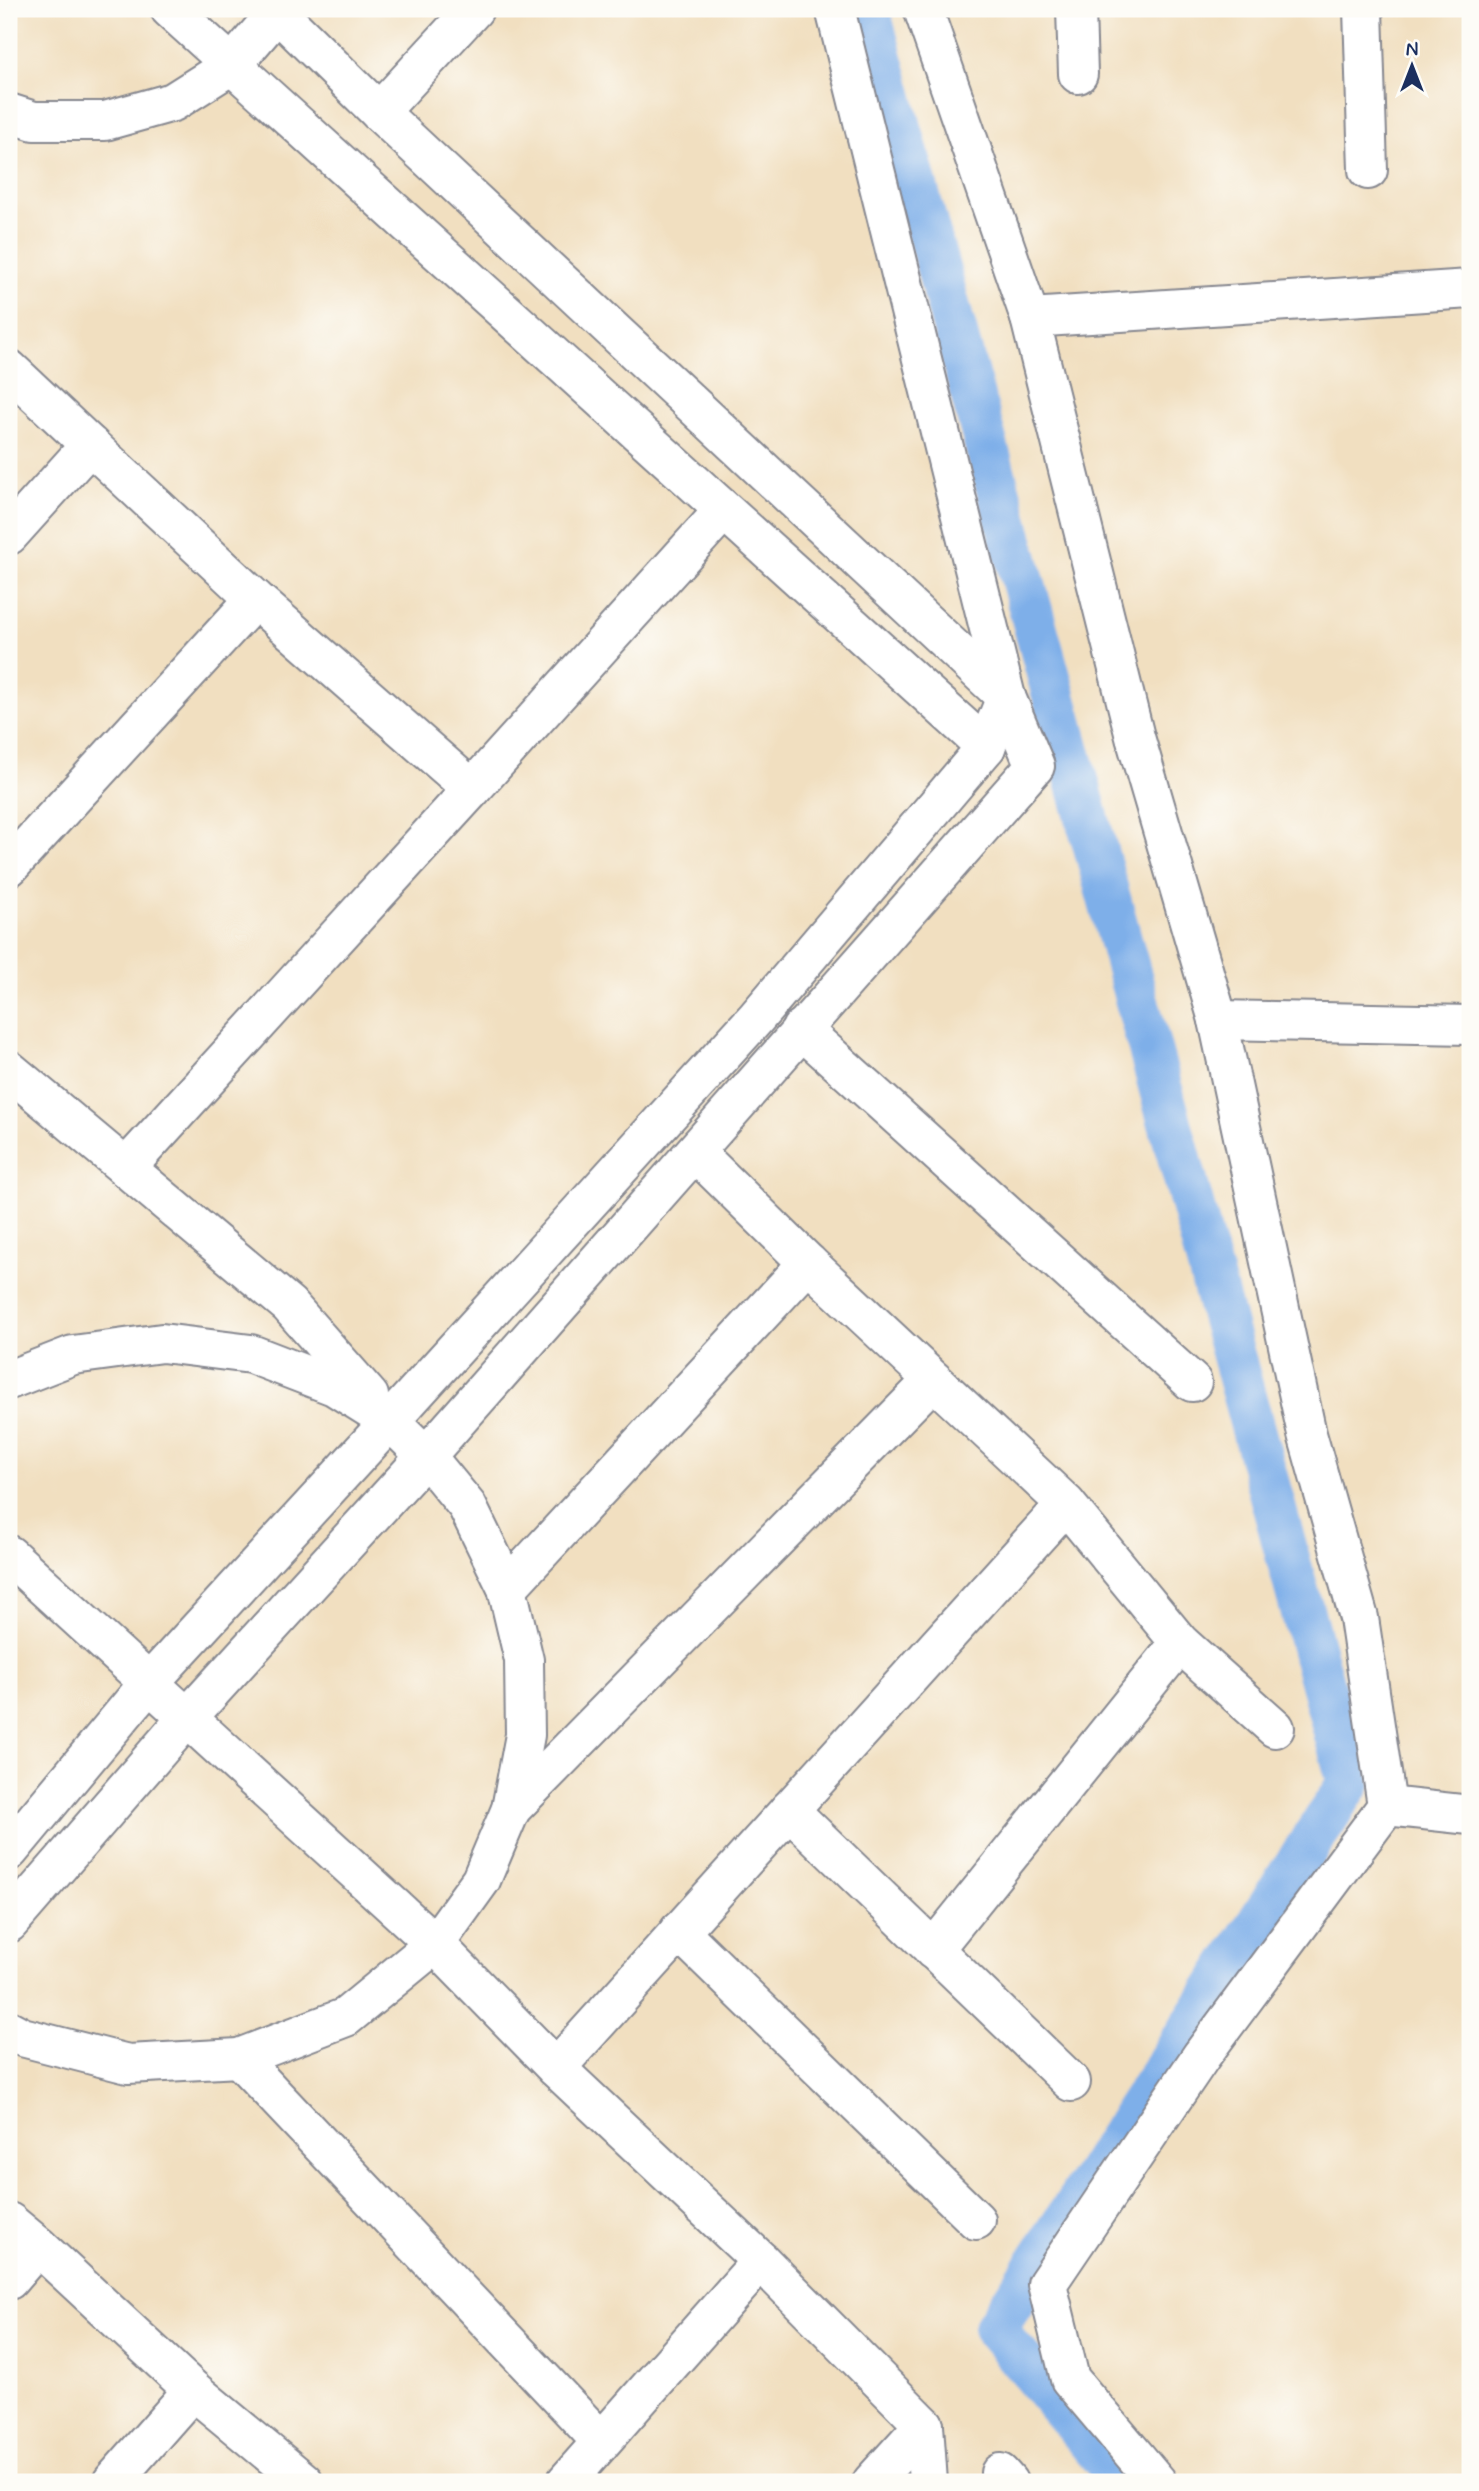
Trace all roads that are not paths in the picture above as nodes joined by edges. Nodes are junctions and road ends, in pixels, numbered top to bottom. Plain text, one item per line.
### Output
1 (170, 9) edge
2 (474, 9) edge
3 (835, 9) edge
4 (923, 9) edge
5 (1076, 9) edge
6 (1363, 9) edge
7 (278, 10) edge
8 (233, 64) junction
9 (1079, 74) dead end
10 (379, 112) junction
11 (9, 113) edge
12 (1368, 170) dead end
13 (1470, 289) edge
14 (1030, 318) junction
15 (9, 369) edge
16 (90, 445) junction
17 (723, 511) junction
18 (9, 535) edge
19 (254, 599) junction
20 (1006, 697) junction
21 (986, 747) junction
22 (472, 789) junction
23 (9, 867) edge
24 (1218, 1020) junction
25 (1470, 1025) edge
26 (801, 1030) junction
27 (9, 1070) edge
28 (695, 1152) junction
29 (126, 1168) junction
30 (808, 1264) junction
31 (9, 1380) edge
32 (933, 1380) junction
33 (1192, 1382) dead end
34 (390, 1421) junction
35 (426, 1456) junction
36 (1066, 1504) junction
37 (9, 1555) edge
38 (507, 1588) junction
39 (1180, 1643) junction
40 (149, 1683) junction
41 (187, 1718) junction
42 (1275, 1728) dead end
43 (1387, 1806) junction
44 (511, 1809) junction
45 (789, 1810) junction
46 (1470, 1815) edge
47 (9, 1851) edge
48 (9, 1923) edge
49 (680, 1931) junction
50 (435, 1944) junction
51 (933, 1950) junction
52 (9, 2030) edge
53 (239, 2058) junction
54 (556, 2068) junction
55 (1072, 2082) dead end
56 (976, 2220) dead end
57 (9, 2222) edge
58 (38, 2246) junction
59 (761, 2261) junction
60 (9, 2280) edge
61 (193, 2390) junction
62 (924, 2425) junction
63 (601, 2441) junction
64 (112, 2482) edge
65 (304, 2482) edge
66 (566, 2482) edge
67 (872, 2482) edge
68 (928, 2482) edge
69 (1157, 2482) edge

1 - 8 street
2 - 10 street
3 - 20 street
4 - 14 street
5 - 9 street
6 - 12 street
7 - 8 street
7 - 10 street
8 - 11 street
8 - 17 street
10 - 20 street
13 - 14 street
14 - 24 street
15 - 16 street
16 - 18 street
16 - 19 street
17 - 21 street
17 - 22 street
19 - 22 street
19 - 23 street
20 - 21 street
20 - 26 street
21 - 34 street
22 - 29 street
24 - 25 street
24 - 43 street
26 - 28 street
26 - 33 street
27 - 29 street
28 - 30 street
28 - 35 street
29 - 34 street
30 - 32 street
30 - 38 street
31 - 34 street
32 - 36 street
32 - 44 street
34 - 35 street
34 - 40 street
35 - 38 street
35 - 41 street
36 - 39 street
36 - 45 street
37 - 40 street
38 - 44 street
39 - 42 street
39 - 51 street
40 - 41 street
40 - 47 street
41 - 48 street
41 - 50 street
43 - 46 street
43 - 69 street
44 - 50 street
45 - 49 street
45 - 51 street
49 - 54 street
49 - 56 street
50 - 53 street
50 - 54 street
51 - 55 street
52 - 53 street
53 - 63 street
54 - 59 street
57 - 58 street
58 - 60 street
58 - 61 street
59 - 62 street
59 - 63 street
61 - 64 street
61 - 65 street
62 - 67 street
62 - 68 street
63 - 66 street

